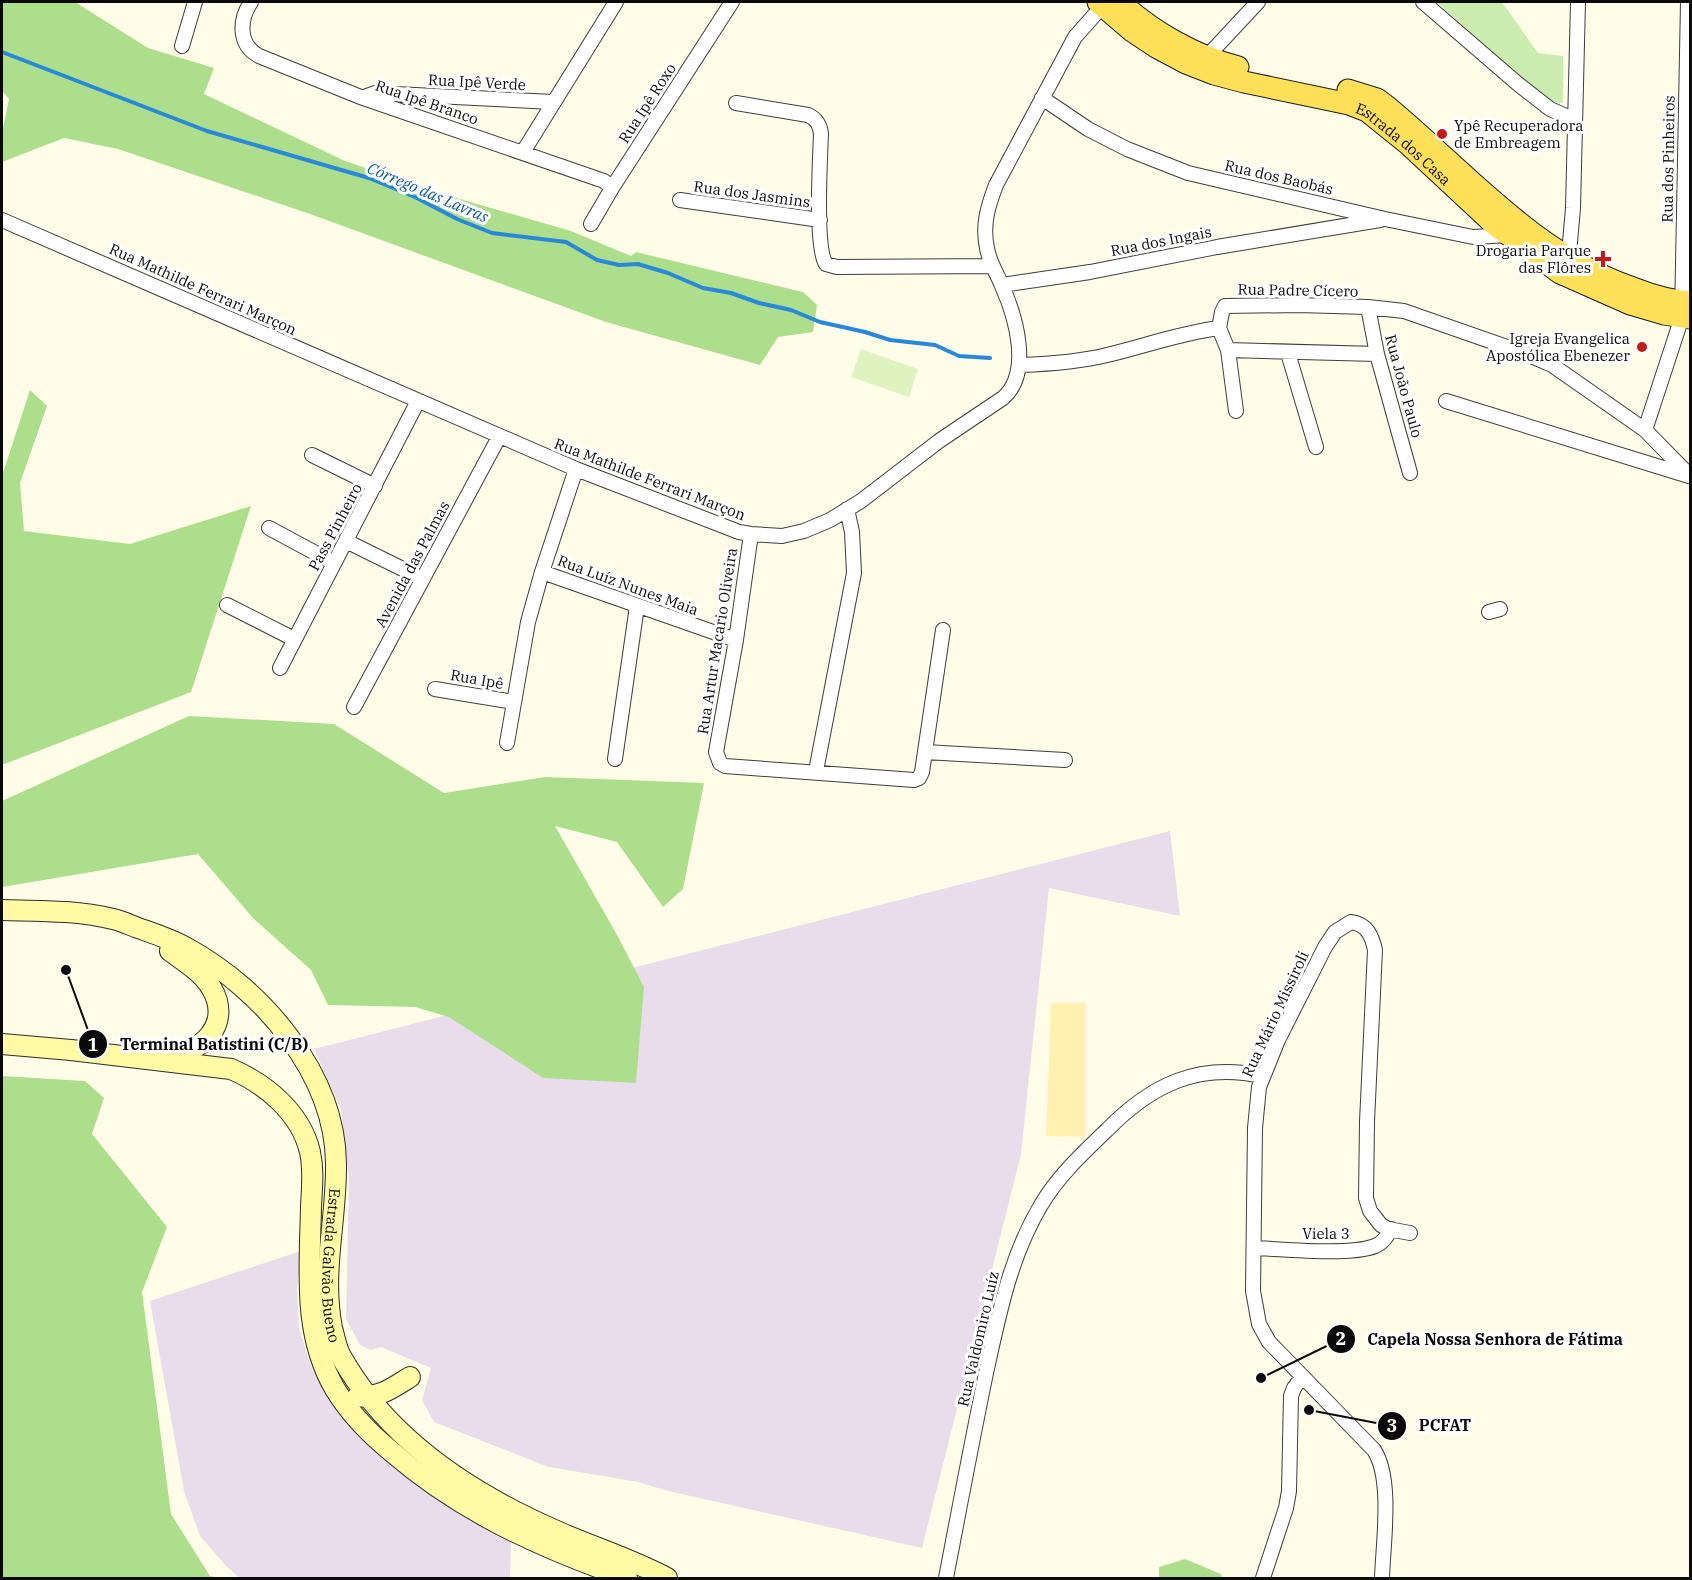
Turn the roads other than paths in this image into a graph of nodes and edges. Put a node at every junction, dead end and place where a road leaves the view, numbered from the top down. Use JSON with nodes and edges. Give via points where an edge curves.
{"nodes":[{"id":1,"x":195,"y":2,"type":"edge"},
{"id":2,"x":251,"y":2,"type":"edge"},
{"id":3,"x":616,"y":2,"type":"edge"},
{"id":4,"x":732,"y":2,"type":"edge"},
{"id":5,"x":1258,"y":2,"type":"edge"},
{"id":6,"x":1424,"y":2,"type":"edge"},
{"id":7,"x":1578,"y":2,"type":"edge"},
{"id":8,"x":1688,"y":2,"type":"edge"},
{"id":9,"x":1106,"y":3,"type":"edge"},
{"id":10,"x":182,"y":46,"type":"dead end"},
{"id":11,"x":1202,"y":62,"type":"junction"},
{"id":12,"x":1688,"y":69,"type":"edge"},
{"id":13,"x":363,"y":98,"type":"junction"},
{"id":14,"x":1042,"y":98,"type":"junction"},
{"id":15,"x":553,"y":102,"type":"junction"},
{"id":16,"x":736,"y":103,"type":"dead end"},
{"id":17,"x":1575,"y":120,"type":"junction"},
{"id":18,"x":523,"y":152,"type":"junction"},
{"id":19,"x":1688,"y":187,"type":"edge"},
{"id":20,"x":612,"y":188,"type":"junction"},
{"id":21,"x":680,"y":200,"type":"dead end"},
{"id":22,"x":1327,"y":205,"type":"junction"},
{"id":23,"x":1385,"y":219,"type":"junction"},
{"id":24,"x":2,"y":220,"type":"edge"},
{"id":25,"x":820,"y":220,"type":"junction"},
{"id":26,"x":591,"y":224,"type":"dead end"},
{"id":27,"x":1326,"y":229,"type":"junction"},
{"id":28,"x":1515,"y":230,"type":"junction"},
{"id":29,"x":992,"y":266,"type":"junction"},
{"id":30,"x":1564,"y":266,"type":"junction"},
{"id":31,"x":1002,"y":285,"type":"junction"},
{"id":32,"x":1368,"y":307,"type":"junction"},
{"id":33,"x":1686,"y":309,"type":"edge"},
{"id":34,"x":1219,"y":328,"type":"junction"},
{"id":35,"x":1228,"y":350,"type":"junction"},
{"id":36,"x":1288,"y":353,"type":"junction"},
{"id":37,"x":1377,"y":354,"type":"junction"},
{"id":38,"x":1020,"y":366,"type":"junction"},
{"id":39,"x":418,"y":401,"type":"junction"},
{"id":40,"x":1446,"y":401,"type":"dead end"},
{"id":41,"x":1236,"y":411,"type":"dead end"},
{"id":42,"x":1645,"y":430,"type":"junction"},
{"id":43,"x":499,"y":436,"type":"junction"},
{"id":44,"x":1316,"y":447,"type":"dead end"},
{"id":45,"x":312,"y":455,"type":"dead end"},
{"id":46,"x":576,"y":469,"type":"junction"},
{"id":47,"x":1410,"y":472,"type":"dead end"},
{"id":48,"x":1690,"y":476,"type":"edge"},
{"id":49,"x":375,"y":486,"type":"junction"},
{"id":50,"x":847,"y":509,"type":"junction"},
{"id":51,"x":269,"y":528,"type":"dead end"},
{"id":52,"x":752,"y":534,"type":"junction"},
{"id":53,"x":346,"y":541,"type":"junction"},
{"id":54,"x":334,"y":563,"type":"junction"},
{"id":55,"x":542,"y":572,"type":"junction"},
{"id":56,"x":423,"y":579,"type":"junction"},
{"id":57,"x":227,"y":605,"type":"dead end"},
{"id":58,"x":637,"y":606,"type":"junction"},
{"id":59,"x":943,"y":630,"type":"dead end"},
{"id":60,"x":294,"y":639,"type":"junction"},
{"id":61,"x":736,"y":640,"type":"junction"},
{"id":62,"x":280,"y":668,"type":"dead end"},
{"id":63,"x":435,"y":689,"type":"dead end"},
{"id":64,"x":514,"y":702,"type":"junction"},
{"id":65,"x":354,"y":707,"type":"dead end"},
{"id":66,"x":507,"y":743,"type":"dead end"},
{"id":67,"x":925,"y":752,"type":"junction"},
{"id":68,"x":615,"y":759,"type":"dead end"},
{"id":69,"x":1065,"y":760,"type":"dead end"},
{"id":70,"x":816,"y":771,"type":"junction"},
{"id":71,"x":2,"y":910,"type":"edge"},
{"id":72,"x":139,"y":928,"type":"junction"},
{"id":73,"x":2,"y":1044,"type":"edge"},
{"id":74,"x":71,"y":1050,"type":"junction"},
{"id":75,"x":1262,"y":1076,"type":"junction"},
{"id":76,"x":1391,"y":1229,"type":"junction"},
{"id":77,"x":1410,"y":1233,"type":"dead end"},
{"id":78,"x":1254,"y":1248,"type":"junction"},
{"id":79,"x":311,"y":1261,"type":"junction"},
{"id":80,"x":410,"y":1377,"type":"dead end"},
{"id":81,"x":1302,"y":1377,"type":"junction"},
{"id":82,"x":369,"y":1397,"type":"junction"},
{"id":83,"x":627,"y":1578,"type":"edge"},
{"id":84,"x":667,"y":1578,"type":"edge"},
{"id":85,"x":946,"y":1578,"type":"edge"},
{"id":86,"x":1263,"y":1578,"type":"edge"},
{"id":87,"x":1382,"y":1578,"type":"edge"}],
"edges":[{"from":1,"to":10,"type":"street"},
{"from":2,"to":13,"type":"street","name":"Rua Ipê Branco","via":[[242,35],[250,51]]},
{"from":3,"to":15,"type":"street"},
{"from":4,"to":20,"type":"street","name":"Rua Ipê Roxo"},
{"from":5,"to":11,"type":"street"},
{"from":6,"to":17,"type":"street","via":[[1518,84],[1550,108]]},
{"from":7,"to":17,"type":"street"},
{"from":8,"to":12,"type":"street","name":"Rua dos Pinheiros"},
{"from":9,"to":11,"type":"main road","name":"Estrada dos Casa"},
{"from":9,"to":14,"type":"street","via":[[1075,37]]},
{"from":11,"to":28,"type":"main road","name":"Estrada dos Casa","via":[[1232,66],[1350,98],[1377,99]]},
{"from":12,"to":19,"type":"street","name":"Rua dos Pinheiros"},
{"from":13,"to":15,"type":"street","name":"Rua Ipê Verde","via":[[375,93]]},
{"from":13,"to":18,"type":"street","name":"Rua Ipê Branco"},
{"from":14,"to":22,"type":"street","name":"Rua dos Baobás","via":[[1127,149],[1188,173]]},
{"from":14,"to":29,"type":"street","via":[[987,210],[985,233]]},
{"from":15,"to":18,"type":"street"},
{"from":16,"to":25,"type":"street","via":[[808,115],[816,120],[821,134]]},
{"from":17,"to":30,"type":"street","via":[[1573,208]]},
{"from":18,"to":20,"type":"street","name":"Rua Ipê Branco","via":[[604,181]]},
{"from":19,"to":33,"type":"street","name":"Rua dos Pinheiros"},
{"from":20,"to":26,"type":"street","name":"Rua Ipê Roxo"},
{"from":21,"to":25,"type":"street","name":"Rua dos Jasmins"},
{"from":22,"to":23,"type":"street","name":"Rua dos Baobás"},
{"from":22,"to":27,"type":"street"},
{"from":23,"to":27,"type":"street","name":"Rua dos Ingais"},
{"from":23,"to":28,"type":"street","name":"Rua dos Baobás","via":[[1473,237]]},
{"from":24,"to":39,"type":"street","name":"Rua Mathilde Ferrari Marçon"},
{"from":25,"to":29,"type":"street","via":[[822,258],[830,266]]},
{"from":27,"to":31,"type":"street","name":"Rua dos Ingais"},
{"from":28,"to":30,"type":"main road","name":"Estrada dos Casa"},
{"from":29,"to":31,"type":"street"},
{"from":30,"to":33,"type":"main road","name":"Estrada dos Casa"},
{"from":31,"to":38,"type":"street","via":[[1014,320]]},
{"from":32,"to":34,"type":"street","name":"Rua Padre Cícero","via":[[1228,306],[1223,308]]},
{"from":32,"to":37,"type":"street","name":"Rua João Paulo"},
{"from":32,"to":42,"type":"street","name":"Rua Padre Cícero","via":[[1419,315],[1544,360]]},
{"from":33,"to":42,"type":"street","name":"Rua dos Pinheiros"},
{"from":34,"to":35,"type":"street"},
{"from":34,"to":38,"type":"street","via":[[1105,356]]},
{"from":35,"to":36,"type":"street"},
{"from":35,"to":41,"type":"street"},
{"from":36,"to":37,"type":"street"},
{"from":36,"to":44,"type":"street"},
{"from":37,"to":47,"type":"street","name":"Rua João Paulo"},
{"from":38,"to":50,"type":"street","name":"Rua Mathilde Ferrari Marçon","via":[[1012,390],[1003,398]]},
{"from":39,"to":43,"type":"street","name":"Rua Mathilde Ferrari Marçon"},
{"from":39,"to":49,"type":"street","name":"Pass Pinheiro"},
{"from":40,"to":48,"type":"street"},
{"from":42,"to":48,"type":"street","name":"Rua Padre Cícero"},
{"from":43,"to":46,"type":"street","name":"Rua Mathilde Ferrari Marçon"},
{"from":43,"to":56,"type":"street","name":"Avenida das Palmas"},
{"from":45,"to":49,"type":"street"},
{"from":46,"to":52,"type":"street","name":"Rua Mathilde Ferrari Marçon"},
{"from":46,"to":55,"type":"street"},
{"from":49,"to":53,"type":"street","name":"Pass Pinheiro"},
{"from":50,"to":52,"type":"street","name":"Rua Mathilde Ferrari Marçon","via":[[804,531],[782,536]]},
{"from":50,"to":70,"type":"street","via":[[854,573]]},
{"from":51,"to":54,"type":"street"},
{"from":52,"to":61,"type":"street","name":"Rua Artur Macario Oliveira"},
{"from":53,"to":54,"type":"street","name":"Pass Pinheiro"},
{"from":53,"to":56,"type":"street"},
{"from":54,"to":60,"type":"street","name":"Pass Pinheiro"},
{"from":55,"to":58,"type":"street","name":"Rua Luíz Nunes Maia"},
{"from":55,"to":64,"type":"street","via":[[528,622]]},
{"from":56,"to":65,"type":"street","name":"Avenida das Palmas"},
{"from":57,"to":60,"type":"street"},
{"from":58,"to":61,"type":"street","name":"Rua Luíz Nunes Maia"},
{"from":58,"to":68,"type":"street"},
{"from":59,"to":67,"type":"street"},
{"from":60,"to":62,"type":"street","name":"Pass Pinheiro"},
{"from":61,"to":70,"type":"street","name":"Rua Artur Macario Oliveira","via":[[717,759],[725,766]]},
{"from":63,"to":64,"type":"street","name":"Rua Ipê"},
{"from":64,"to":66,"type":"street"},
{"from":67,"to":69,"type":"street"},
{"from":67,"to":70,"type":"street","via":[[920,776],[914,780]]},
{"from":71,"to":72,"type":"main road","name":"Estrada Galvão Bueno","via":[[73,911]]},
{"from":72,"to":74,"type":"main road","via":[[198,971],[212,988],[218,1017],[212,1034],[196,1047],[176,1054]]},
{"from":72,"to":82,"type":"main road","name":"Estrada Galvão Bueno","via":[[187,947],[253,995],[278,1023],[314,1080],[331,1125],[336,1162],[327,1269],[328,1306],[336,1347]]},
{"from":73,"to":74,"type":"main road","name":"Estrada Galvão Bueno"},
{"from":74,"to":79,"type":"main road","name":"Estrada Galvão Bueno","via":[[231,1069],[274,1096],[297,1123],[310,1151]]},
{"from":75,"to":76,"type":"street","name":"Rua Mário Missiroli","via":[[1329,940],[1346,924],[1355,922],[1363,926],[1371,936],[1376,956],[1366,1198],[1373,1216]]},
{"from":75,"to":78,"type":"street","name":"Rua Mário Missiroli","via":[[1256,1102]]},
{"from":75,"to":85,"type":"street","name":"Rua Valdomiro Luíz","via":[[1209,1073],[1155,1090],[1106,1131],[1055,1183],[1041,1204],[1011,1267],[998,1313]]},
{"from":76,"to":77,"type":"street"},
{"from":76,"to":78,"type":"street","name":"Viela 3","via":[[1382,1242],[1368,1248]]},
{"from":78,"to":81,"type":"street","name":"Rua Mário Missiroli","via":[[1253,1291],[1258,1324],[1269,1342]]},
{"from":79,"to":82,"type":"main road","via":[[326,1340],[342,1380],[351,1392]]},
{"from":79,"to":83,"type":"main road","name":"Estrada Galvão Bueno","via":[[310,1314],[321,1360],[346,1407],[370,1433],[407,1466],[498,1525]]},
{"from":80,"to":82,"type":"main road"},
{"from":81,"to":86,"type":"street","via":[[1291,1396],[1286,1508]]},
{"from":81,"to":87,"type":"street","name":"Rua Mário Missiroli","via":[[1374,1450],[1382,1465]]},
{"from":82,"to":84,"type":"main road","name":"Estrada Galvão Bueno","via":[[417,1448],[478,1493]]}]}
